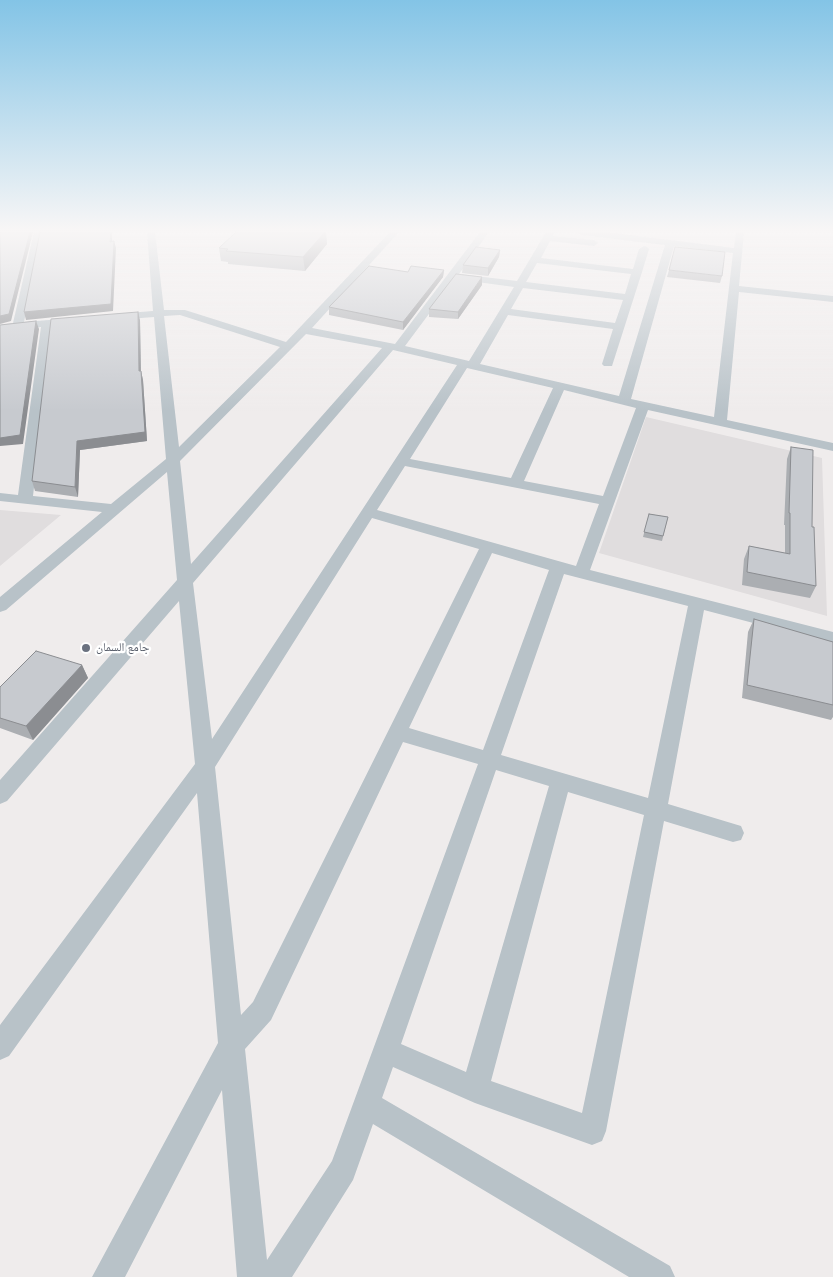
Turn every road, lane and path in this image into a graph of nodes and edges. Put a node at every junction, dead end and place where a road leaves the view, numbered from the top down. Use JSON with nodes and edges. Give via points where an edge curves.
{"nodes":[{"id":1,"x":25,"y":292,"type":"edge"},
{"id":2,"x":156,"y":292,"type":"edge"},
{"id":3,"x":340,"y":292,"type":"edge"},
{"id":4,"x":439,"y":292,"type":"edge"},
{"id":5,"x":516,"y":292,"type":"edge"},
{"id":6,"x":575,"y":292,"type":"edge"},
{"id":7,"x":631,"y":292,"type":"edge"},
{"id":8,"x":656,"y":292,"type":"edge"},
{"id":9,"x":734,"y":292,"type":"edge"},
{"id":10,"x":766,"y":292,"type":"edge"},
{"id":11,"x":629,"y":298,"type":"junction"},
{"id":12,"x":833,"y":299,"type":"edge"},
{"id":13,"x":505,"y":311,"type":"junction"},
{"id":14,"x":158,"y":312,"type":"junction"},
{"id":15,"x":102,"y":318,"type":"edge"},
{"id":16,"x":84,"y":320,"type":"edge"},
{"id":17,"x":47,"y":324,"type":"junction"},
{"id":18,"x":18,"y":327,"type":"junction"},
{"id":19,"x":619,"y":327,"type":"junction"},
{"id":20,"x":0,"y":328,"type":"edge"},
{"id":21,"x":304,"y":330,"type":"junction"},
{"id":22,"x":287,"y":346,"type":"junction"},
{"id":23,"x":394,"y":347,"type":"junction"},
{"id":24,"x":469,"y":364,"type":"junction"},
{"id":25,"x":608,"y":364,"type":"dead end"},
{"id":26,"x":560,"y":386,"type":"junction"},
{"id":27,"x":624,"y":401,"type":"junction"},
{"id":28,"x":643,"y":406,"type":"junction"},
{"id":29,"x":720,"y":422,"type":"junction"},
{"id":30,"x":833,"y":447,"type":"edge"},
{"id":31,"x":174,"y":459,"type":"junction"},
{"id":32,"x":401,"y":461,"type":"junction"},
{"id":33,"x":516,"y":483,"type":"junction"},
{"id":34,"x":0,"y":497,"type":"edge"},
{"id":35,"x":25,"y":499,"type":"junction"},
{"id":36,"x":608,"y":501,"type":"junction"},
{"id":37,"x":114,"y":509,"type":"junction"},
{"id":38,"x":368,"y":512,"type":"junction"},
{"id":39,"x":488,"y":546,"type":"junction"},
{"id":40,"x":558,"y":567,"type":"junction"},
{"id":41,"x":581,"y":573,"type":"junction"},
{"id":42,"x":185,"y":582,"type":"junction"},
{"id":43,"x":697,"y":603,"type":"junction"},
{"id":44,"x":0,"y":606,"type":"edge"},
{"id":45,"x":833,"y":638,"type":"edge"},
{"id":46,"x":397,"y":732,"type":"junction"},
{"id":47,"x":490,"y":759,"type":"junction"},
{"id":48,"x":204,"y":766,"type":"junction"},
{"id":49,"x":561,"y":780,"type":"junction"},
{"id":50,"x":0,"y":795,"type":"edge"},
{"id":51,"x":655,"y":808,"type":"junction"},
{"id":52,"x":734,"y":833,"type":"dead end"},
{"id":53,"x":231,"y":1045,"type":"junction"},
{"id":54,"x":0,"y":1047,"type":"edge"},
{"id":55,"x":386,"y":1051,"type":"junction"},
{"id":56,"x":476,"y":1089,"type":"junction"},
{"id":57,"x":366,"y":1105,"type":"junction"},
{"id":58,"x":108,"y":1277,"type":"edge"},
{"id":59,"x":253,"y":1277,"type":"edge"},
{"id":60,"x":274,"y":1277,"type":"edge"},
{"id":61,"x":658,"y":1277,"type":"edge"}],
"edges":[{"from":1,"to":18,"type":"street"},
{"from":2,"to":14,"type":"street"},
{"from":3,"to":21,"type":"street"},
{"from":4,"to":23,"type":"street"},
{"from":5,"to":13,"type":"street"},
{"from":6,"to":11,"type":"street"},
{"from":7,"to":11,"type":"street"},
{"from":8,"to":27,"type":"street"},
{"from":9,"to":29,"type":"street"},
{"from":10,"to":12,"type":"street"},
{"from":11,"to":19,"type":"street"},
{"from":13,"to":19,"type":"street"},
{"from":13,"to":24,"type":"street"},
{"from":14,"to":15,"type":"street"},
{"from":14,"to":22,"type":"street","via":[[181,312],[200,317]]},
{"from":14,"to":31,"type":"street"},
{"from":16,"to":17,"type":"street"},
{"from":17,"to":18,"type":"street"},
{"from":17,"to":35,"type":"street"},
{"from":18,"to":20,"type":"street"},
{"from":19,"to":25,"type":"street"},
{"from":21,"to":22,"type":"street"},
{"from":21,"to":23,"type":"street"},
{"from":22,"to":31,"type":"street"},
{"from":23,"to":24,"type":"street"},
{"from":23,"to":42,"type":"street"},
{"from":24,"to":26,"type":"street"},
{"from":24,"to":32,"type":"street"},
{"from":26,"to":27,"type":"street"},
{"from":26,"to":33,"type":"street"},
{"from":27,"to":28,"type":"street"},
{"from":28,"to":29,"type":"street"},
{"from":28,"to":36,"type":"street"},
{"from":29,"to":30,"type":"street"},
{"from":31,"to":37,"type":"street"},
{"from":31,"to":42,"type":"street"},
{"from":32,"to":33,"type":"street"},
{"from":32,"to":38,"type":"street"},
{"from":33,"to":36,"type":"street"},
{"from":34,"to":35,"type":"street"},
{"from":35,"to":37,"type":"street"},
{"from":36,"to":41,"type":"street"},
{"from":37,"to":44,"type":"street"},
{"from":38,"to":39,"type":"street"},
{"from":38,"to":48,"type":"street"},
{"from":39,"to":40,"type":"street"},
{"from":39,"to":46,"type":"street"},
{"from":40,"to":41,"type":"street"},
{"from":40,"to":47,"type":"street"},
{"from":41,"to":43,"type":"street"},
{"from":42,"to":48,"type":"street"},
{"from":42,"to":50,"type":"street"},
{"from":43,"to":45,"type":"street"},
{"from":43,"to":51,"type":"street"},
{"from":46,"to":47,"type":"street"},
{"from":46,"to":53,"type":"street","via":[[262,1011]]},
{"from":47,"to":49,"type":"street"},
{"from":47,"to":55,"type":"street"},
{"from":48,"to":53,"type":"street"},
{"from":48,"to":54,"type":"street"},
{"from":49,"to":51,"type":"street"},
{"from":49,"to":56,"type":"street"},
{"from":51,"to":52,"type":"street"},
{"from":51,"to":56,"type":"street","via":[[592,1131]]},
{"from":53,"to":58,"type":"street"},
{"from":53,"to":59,"type":"street"},
{"from":55,"to":56,"type":"street"},
{"from":55,"to":57,"type":"street"},
{"from":57,"to":60,"type":"street","via":[[343,1170]]},
{"from":57,"to":61,"type":"street"}]}
